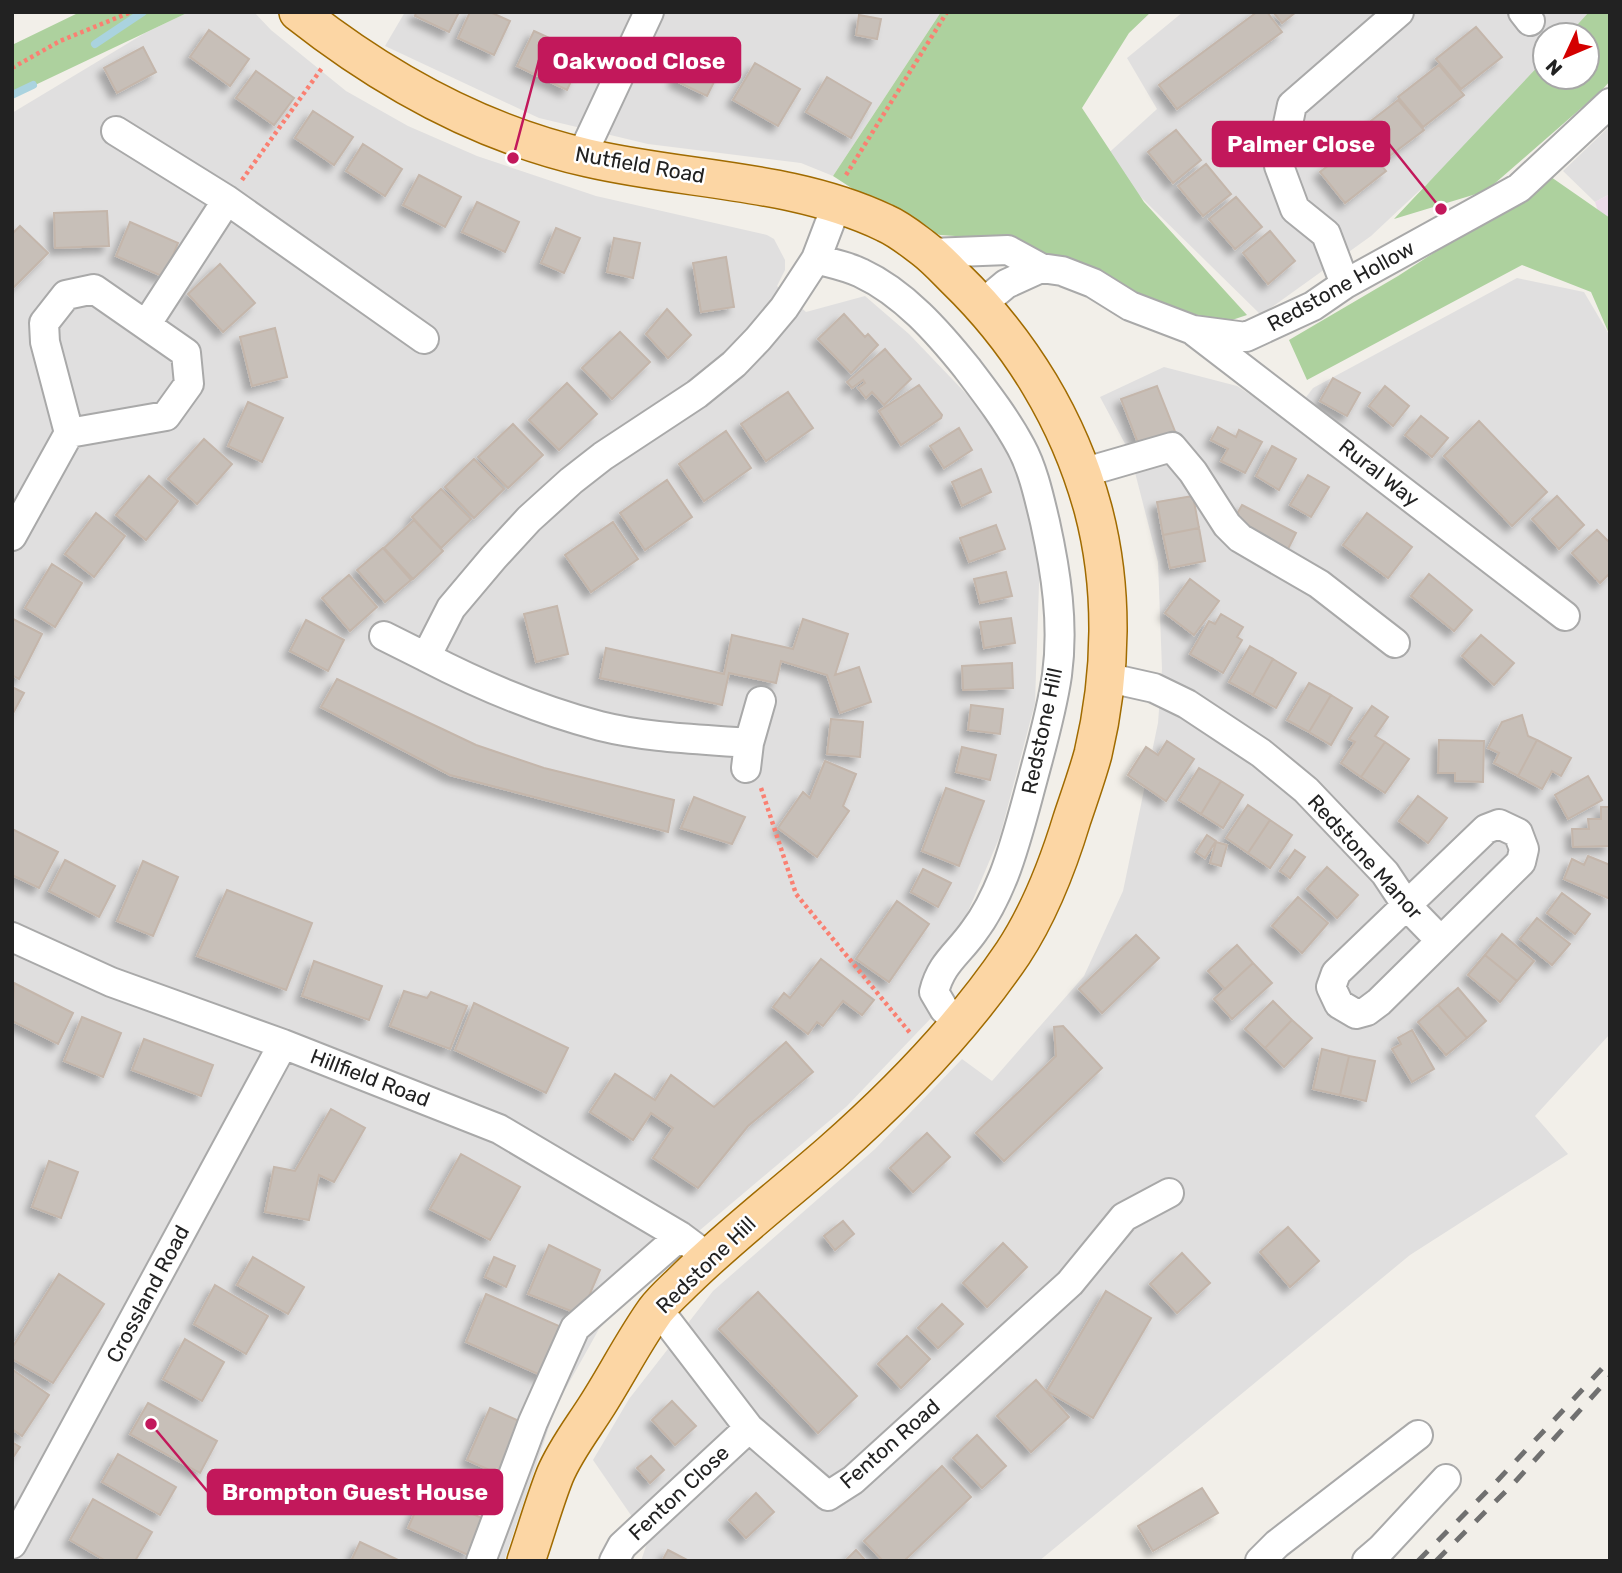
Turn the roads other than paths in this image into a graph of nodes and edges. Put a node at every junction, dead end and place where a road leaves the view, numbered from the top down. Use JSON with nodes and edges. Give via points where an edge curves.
{"nodes":[{"id":1,"x":298,"y":12,"type":"edge"},
{"id":2,"x":649,"y":12,"type":"edge"},
{"id":3,"x":1399,"y":12,"type":"edge"},
{"id":4,"x":1610,"y":103,"type":"edge"},
{"id":5,"x":116,"y":131,"type":"dead end"},
{"id":6,"x":581,"y":157,"type":"junction"},
{"id":7,"x":840,"y":190,"type":"junction"},
{"id":8,"x":227,"y":200,"type":"junction"},
{"id":9,"x":930,"y":253,"type":"junction"},
{"id":10,"x":816,"y":259,"type":"junction"},
{"id":11,"x":1041,"y":268,"type":"junction"},
{"id":12,"x":1345,"y":284,"type":"junction"},
{"id":13,"x":982,"y":304,"type":"junction"},
{"id":14,"x":146,"y":326,"type":"junction"},
{"id":15,"x":1193,"y":330,"type":"junction"},
{"id":16,"x":424,"y":339,"type":"dead end"},
{"id":17,"x":69,"y":433,"type":"junction"},
{"id":18,"x":1082,"y":474,"type":"junction"},
{"id":19,"x":12,"y":536,"type":"edge"},
{"id":20,"x":1565,"y":616,"type":"dead end"},
{"id":21,"x":384,"y":636,"type":"dead end"},
{"id":22,"x":1395,"y":643,"type":"dead end"},
{"id":23,"x":426,"y":657,"type":"junction"},
{"id":24,"x":1105,"y":677,"type":"junction"},
{"id":25,"x":761,"y":701,"type":"dead end"},
{"id":26,"x":1407,"y":906,"type":"junction"},
{"id":27,"x":12,"y":937,"type":"edge"},
{"id":28,"x":1441,"y":941,"type":"junction"},
{"id":29,"x":958,"y":1023,"type":"junction"},
{"id":30,"x":283,"y":1044,"type":"junction"},
{"id":31,"x":1169,"y":1194,"type":"dead end"},
{"id":32,"x":694,"y":1247,"type":"junction"},
{"id":33,"x":657,"y":1308,"type":"junction"},
{"id":34,"x":749,"y":1428,"type":"junction"},
{"id":35,"x":1418,"y":1435,"type":"dead end"},
{"id":36,"x":1446,"y":1479,"type":"dead end"},
{"id":37,"x":12,"y":1545,"type":"edge"},
{"id":38,"x":481,"y":1561,"type":"edge"},
{"id":39,"x":526,"y":1561,"type":"edge"},
{"id":40,"x":614,"y":1561,"type":"edge"},
{"id":41,"x":1260,"y":1561,"type":"edge"},
{"id":42,"x":1367,"y":1561,"type":"edge"}],
"edges":[{"from":1,"to":6,"type":"main road","name":"Nutfield Road","via":[[339,44],[426,96],[484,123]]},
{"from":2,"to":6,"type":"street"},
{"from":3,"to":12,"type":"street","via":[[1292,105],[1279,166],[1295,209],[1326,234]]},
{"from":4,"to":12,"type":"street","name":"Redstone Hollow","via":[[1518,188]]},
{"from":5,"to":8,"type":"street"},
{"from":6,"to":7,"type":"main road","name":"Nutfield Road","via":[[769,187]]},
{"from":7,"to":9,"type":"main road","name":"Nutfield Road"},
{"from":7,"to":10,"type":"street"},
{"from":8,"to":14,"type":"street"},
{"from":8,"to":16,"type":"street"},
{"from":9,"to":11,"type":"street","name":"Redstone Hollow","via":[[1008,250]]},
{"from":9,"to":13,"type":"main road","name":"Nutfield Road"},
{"from":10,"to":23,"type":"street","via":[[783,308],[734,364],[603,456],[529,519],[451,608]]},
{"from":10,"to":29,"type":"street","name":"Redstone Hill","via":[[861,272],[905,301],[950,347],[1022,448],[1050,544],[1057,590],[1057,674],[1004,876],[974,932],[937,977],[934,992]]},
{"from":11,"to":13,"type":"street","via":[[1006,284]]},
{"from":11,"to":15,"type":"street","name":"Redstone Hollow","via":[[1093,283],[1130,306]]},
{"from":12,"to":15,"type":"street","name":"Redstone Hollow","via":[[1313,306],[1246,337]]},
{"from":13,"to":18,"type":"main road","name":"Redstone Hill","via":[[1045,392]]},
{"from":14,"to":17,"type":"street","via":[[186,354],[189,384],[166,416]]},
{"from":14,"to":17,"type":"street","via":[[94,289],[66,295],[44,323]]},
{"from":15,"to":20,"type":"street","name":"Rural Way"},
{"from":17,"to":19,"type":"street"},
{"from":18,"to":22,"type":"street","via":[[1172,447],[1240,538],[1319,584]]},
{"from":18,"to":24,"type":"main road","name":"Redstone Hill","via":[[1102,543],[1107,583]]},
{"from":21,"to":23,"type":"street"},
{"from":23,"to":25,"type":"street","via":[[483,686],[601,726],[748,755]]},
{"from":24,"to":26,"type":"street","name":"Redstone Manor","via":[[1154,688],[1187,704],[1261,753],[1306,790],[1385,873]]},
{"from":24,"to":29,"type":"main road","name":"Redstone Hill","via":[[1093,754],[1051,879],[1016,948]]},
{"from":26,"to":28,"type":"street","name":"Redstone Manor"},
{"from":26,"to":28,"type":"street","via":[[1336,973],[1331,987],[1339,1004],[1356,1014],[1367,1011]]},
{"from":26,"to":28,"type":"street","via":[[1486,829],[1499,824],[1518,833],[1524,849],[1521,862]]},
{"from":27,"to":30,"type":"street","name":"Hillfield Road","via":[[111,982]]},
{"from":29,"to":32,"type":"main road","name":"Redstone Hill","via":[[833,1152]]},
{"from":30,"to":32,"type":"street","name":"Hillfield Road","via":[[499,1129]]},
{"from":30,"to":37,"type":"street","name":"Crossland Road"},
{"from":31,"to":34,"type":"street","name":"Fenton Road","via":[[1124,1217],[1070,1283],[853,1480],[828,1496]]},
{"from":32,"to":33,"type":"main road","name":"Redstone Hill"},
{"from":32,"to":38,"type":"street","via":[[575,1328],[533,1422]]},
{"from":33,"to":34,"type":"street","name":"Fenton Road"},
{"from":33,"to":39,"type":"main road","name":"Redstone Hill","via":[[556,1471]]},
{"from":34,"to":40,"type":"street","name":"Fenton Close","via":[[622,1546]]},
{"from":35,"to":41,"type":"street"},
{"from":36,"to":42,"type":"street"}]}
